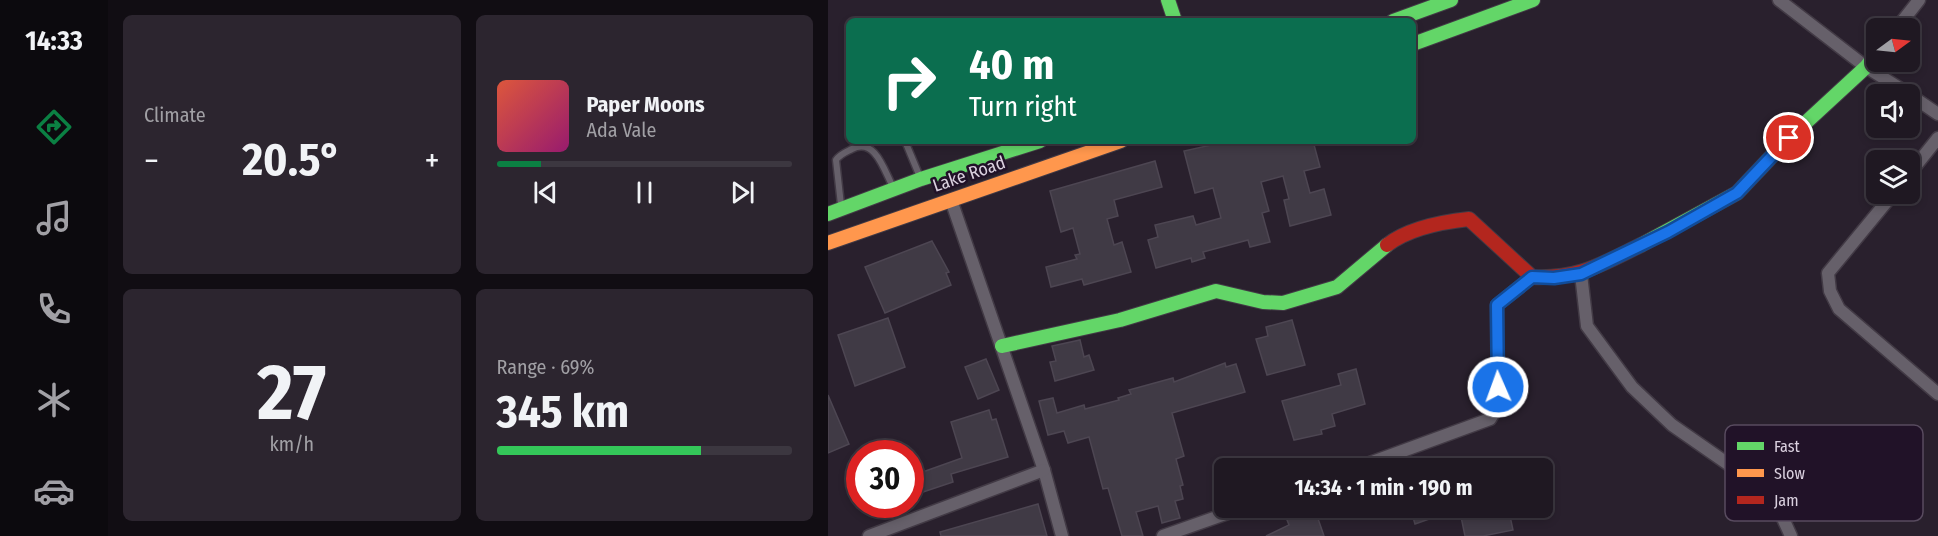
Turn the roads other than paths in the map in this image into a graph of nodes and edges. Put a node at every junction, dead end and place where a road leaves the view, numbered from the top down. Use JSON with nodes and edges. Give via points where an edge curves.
{"nodes":[{"id":1,"x":1168,"y":0,"type":"edge"},
{"id":2,"x":1451,"y":0,"type":"edge"},
{"id":3,"x":1533,"y":0,"type":"edge"},
{"id":4,"x":1779,"y":0,"type":"edge"},
{"id":5,"x":1920,"y":0,"type":"edge"},
{"id":6,"x":1174,"y":18,"type":"edge"},
{"id":7,"x":1401,"y":18,"type":"edge"},
{"id":8,"x":1905,"y":18,"type":"edge"},
{"id":9,"x":1416,"y":43,"type":"edge"},
{"id":10,"x":1866,"y":67,"type":"joint"},
{"id":11,"x":1874,"y":72,"type":"edge"},
{"id":12,"x":1892,"y":84,"type":"edge"},
{"id":13,"x":1920,"y":102,"type":"edge"},
{"id":14,"x":1938,"y":114,"type":"edge"},
{"id":15,"x":1938,"y":138,"type":"edge"},
{"id":16,"x":906,"y":144,"type":"edge"},
{"id":17,"x":1031,"y":144,"type":"edge"},
{"id":18,"x":1112,"y":144,"type":"edge"},
{"id":19,"x":1920,"y":160,"type":"edge"},
{"id":20,"x":921,"y":179,"type":"junction"},
{"id":21,"x":894,"y":190,"type":"junction"},
{"id":22,"x":951,"y":200,"type":"junction"},
{"id":23,"x":1885,"y":204,"type":"edge"},
{"id":24,"x":842,"y":208,"type":"junction"},
{"id":25,"x":828,"y":214,"type":"edge"},
{"id":26,"x":828,"y":243,"type":"edge"},
{"id":27,"x":1581,"y":274,"type":"junction"},
{"id":28,"x":1532,"y":277,"type":"junction"},
{"id":29,"x":1002,"y":346,"type":"junction"},
{"id":30,"x":1938,"y":394,"type":"edge"},
{"id":31,"x":1383,"y":458,"type":"edge"},
{"id":32,"x":1725,"y":462,"type":"edge"},
{"id":33,"x":1044,"y":470,"type":"junction"},
{"id":34,"x":1214,"y":518,"type":"edge"},
{"id":35,"x":1784,"y":521,"type":"edge"},
{"id":36,"x":869,"y":536,"type":"edge"},
{"id":37,"x":1062,"y":536,"type":"edge"},
{"id":38,"x":1163,"y":536,"type":"edge"},
{"id":39,"x":1791,"y":536,"type":"edge"}],
"edges":[{"from":1,"to":6,"type":"street"},
{"from":2,"to":7,"type":"street"},
{"from":3,"to":9,"type":"street"},
{"from":4,"to":10,"type":"street"},
{"from":5,"to":8,"type":"street"},
{"from":10,"to":27,"type":"street","via":[[1789,138],[1737,193]]},
{"from":11,"to":12,"type":"street"},
{"from":13,"to":14,"type":"street"},
{"from":15,"to":19,"type":"street"},
{"from":16,"to":20,"type":"lane"},
{"from":17,"to":20,"type":"street","name":"Lake Road"},
{"from":18,"to":22,"type":"street","name":"Lake Road"},
{"from":20,"to":21,"type":"street","name":"Lake Road"},
{"from":21,"to":24,"type":"street","name":"Lake Road"},
{"from":21,"to":24,"type":"lane","via":[[873,150],[859,146],[836,160]]},
{"from":22,"to":26,"type":"street","name":"Lake Road"},
{"from":22,"to":29,"type":"street"},
{"from":23,"to":30,"type":"street","via":[[1828,273],[1830,291],[1839,309]]},
{"from":24,"to":25,"type":"street","name":"Lake Road"},
{"from":27,"to":28,"type":"street"},
{"from":27,"to":32,"type":"street","via":[[1587,326],[1632,387],[1672,424]]},
{"from":28,"to":29,"type":"street","via":[[1469,219],[1447,221],[1398,236],[1337,287],[1282,303],[1216,291],[1120,320]]},
{"from":28,"to":31,"type":"street","via":[[1497,305],[1498,406],[1490,419]]},
{"from":29,"to":33,"type":"street"},
{"from":33,"to":36,"type":"street"},
{"from":33,"to":37,"type":"street"},
{"from":34,"to":38,"type":"street"},
{"from":35,"to":39,"type":"street"}]}
